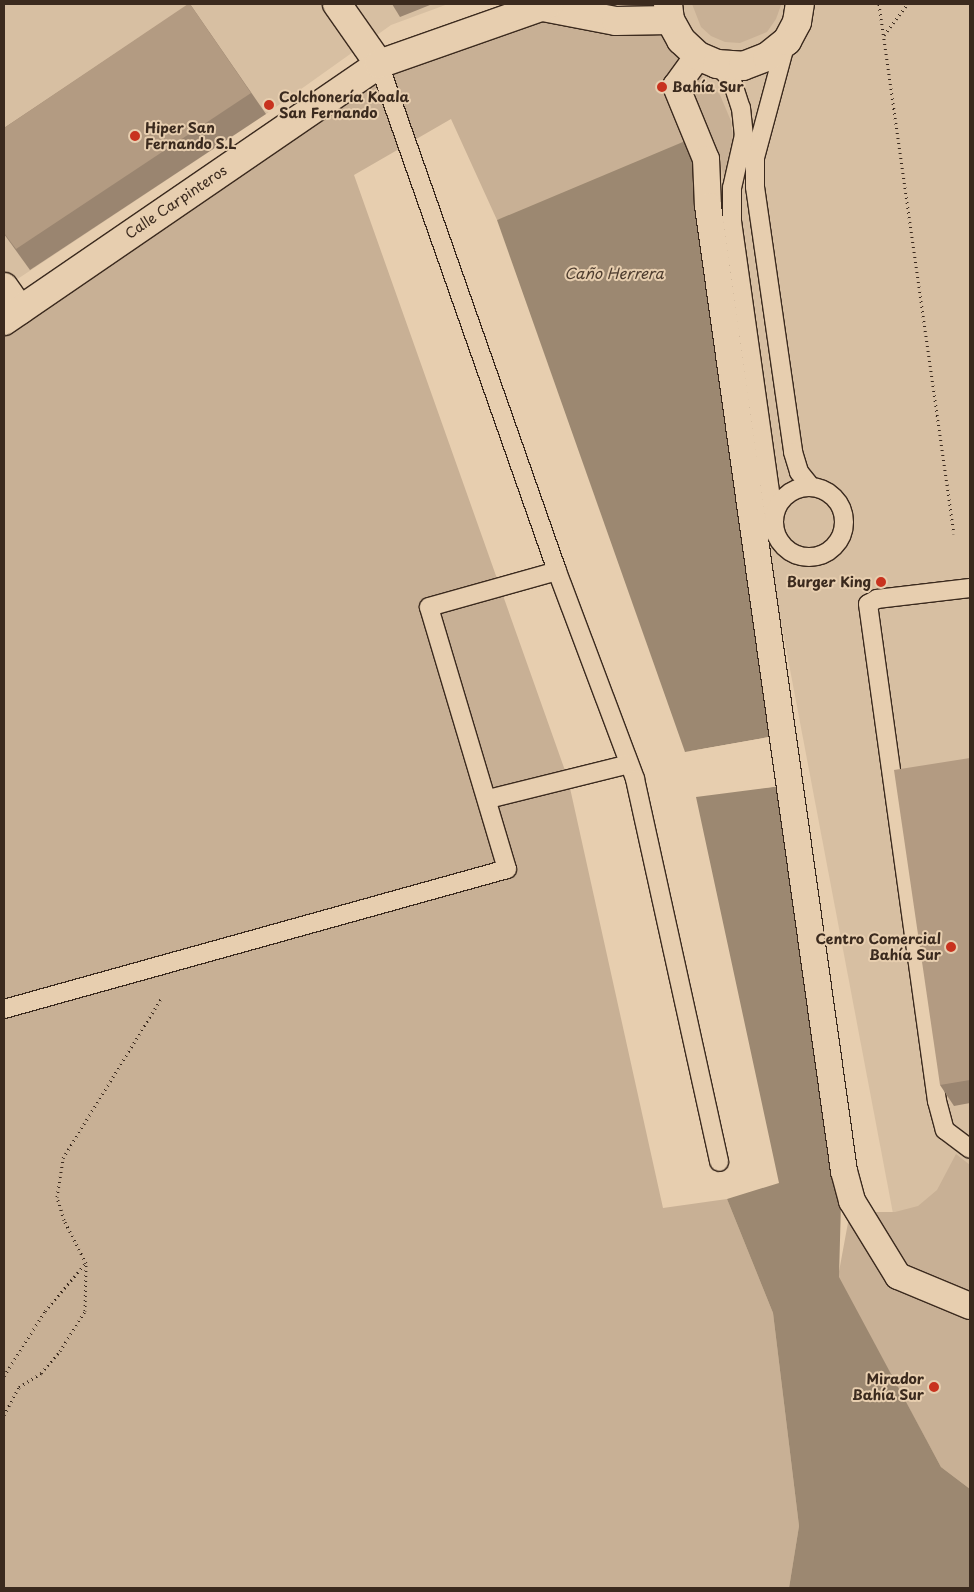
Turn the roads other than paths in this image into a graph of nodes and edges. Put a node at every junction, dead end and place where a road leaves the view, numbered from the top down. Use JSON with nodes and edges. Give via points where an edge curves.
{"nodes":[{"id":1,"x":337,"y":4,"type":"edge"},
{"id":2,"x":800,"y":4,"type":"edge"},
{"id":3,"x":546,"y":6,"type":"edge"},
{"id":4,"x":669,"y":12,"type":"edge"},
{"id":5,"x":787,"y":40,"type":"junction"},
{"id":6,"x":708,"y":60,"type":"junction"},
{"id":7,"x":379,"y":64,"type":"junction"},
{"id":8,"x":4,"y":287,"type":"edge"},
{"id":9,"x":12,"y":315,"type":"edge"},
{"id":10,"x":811,"y":487,"type":"junction"},
{"id":11,"x":774,"y":521,"type":"junction"},
{"id":12,"x":558,"y":571,"type":"junction"},
{"id":13,"x":970,"y":588,"type":"edge"},
{"id":14,"x":629,"y":764,"type":"junction"},
{"id":15,"x":488,"y":799,"type":"junction"},
{"id":16,"x":4,"y":1008,"type":"edge"},
{"id":17,"x":970,"y":1149,"type":"edge"},
{"id":18,"x":719,"y":1162,"type":"dead end"},
{"id":19,"x":970,"y":1306,"type":"edge"}],
"edges":[{"from":1,"to":7,"type":"street"},
{"from":2,"to":5,"type":"street","via":[[797,22]]},
{"from":3,"to":4,"type":"street","via":[[616,21]]},
{"from":3,"to":7,"type":"street","name":"Calle Carpinteros"},
{"from":4,"to":6,"type":"street","via":[[681,40]]},
{"from":5,"to":6,"type":"street","via":[[767,57],[743,66]]},
{"from":5,"to":10,"type":"lane","via":[[754,158],[755,187],[793,452],[799,472]]},
{"from":6,"to":11,"type":"lane","via":[[732,81],[744,135],[732,188],[732,221]]},
{"from":6,"to":19,"type":"street","via":[[676,86],[706,159],[708,206],[844,1172],[852,1201],[898,1276]]},
{"from":7,"to":9,"type":"street","name":"Calle Carpinteros"},
{"from":7,"to":12,"type":"lane"},
{"from":8,"to":9,"type":"street"},
{"from":10,"to":11,"type":"lane","via":[[790,493],[782,500]]},
{"from":10,"to":11,"type":"lane","via":[[830,493],[843,512],[842,535],[830,551],[806,557],[788,550],[778,537]]},
{"from":12,"to":14,"type":"lane"},
{"from":12,"to":15,"type":"lane","via":[[429,607]]},
{"from":13,"to":17,"type":"lane","via":[[877,599],[868,604],[937,1101],[945,1130]]},
{"from":14,"to":15,"type":"lane"},
{"from":14,"to":18,"type":"lane"},
{"from":15,"to":16,"type":"lane","via":[[507,869]]}]}
